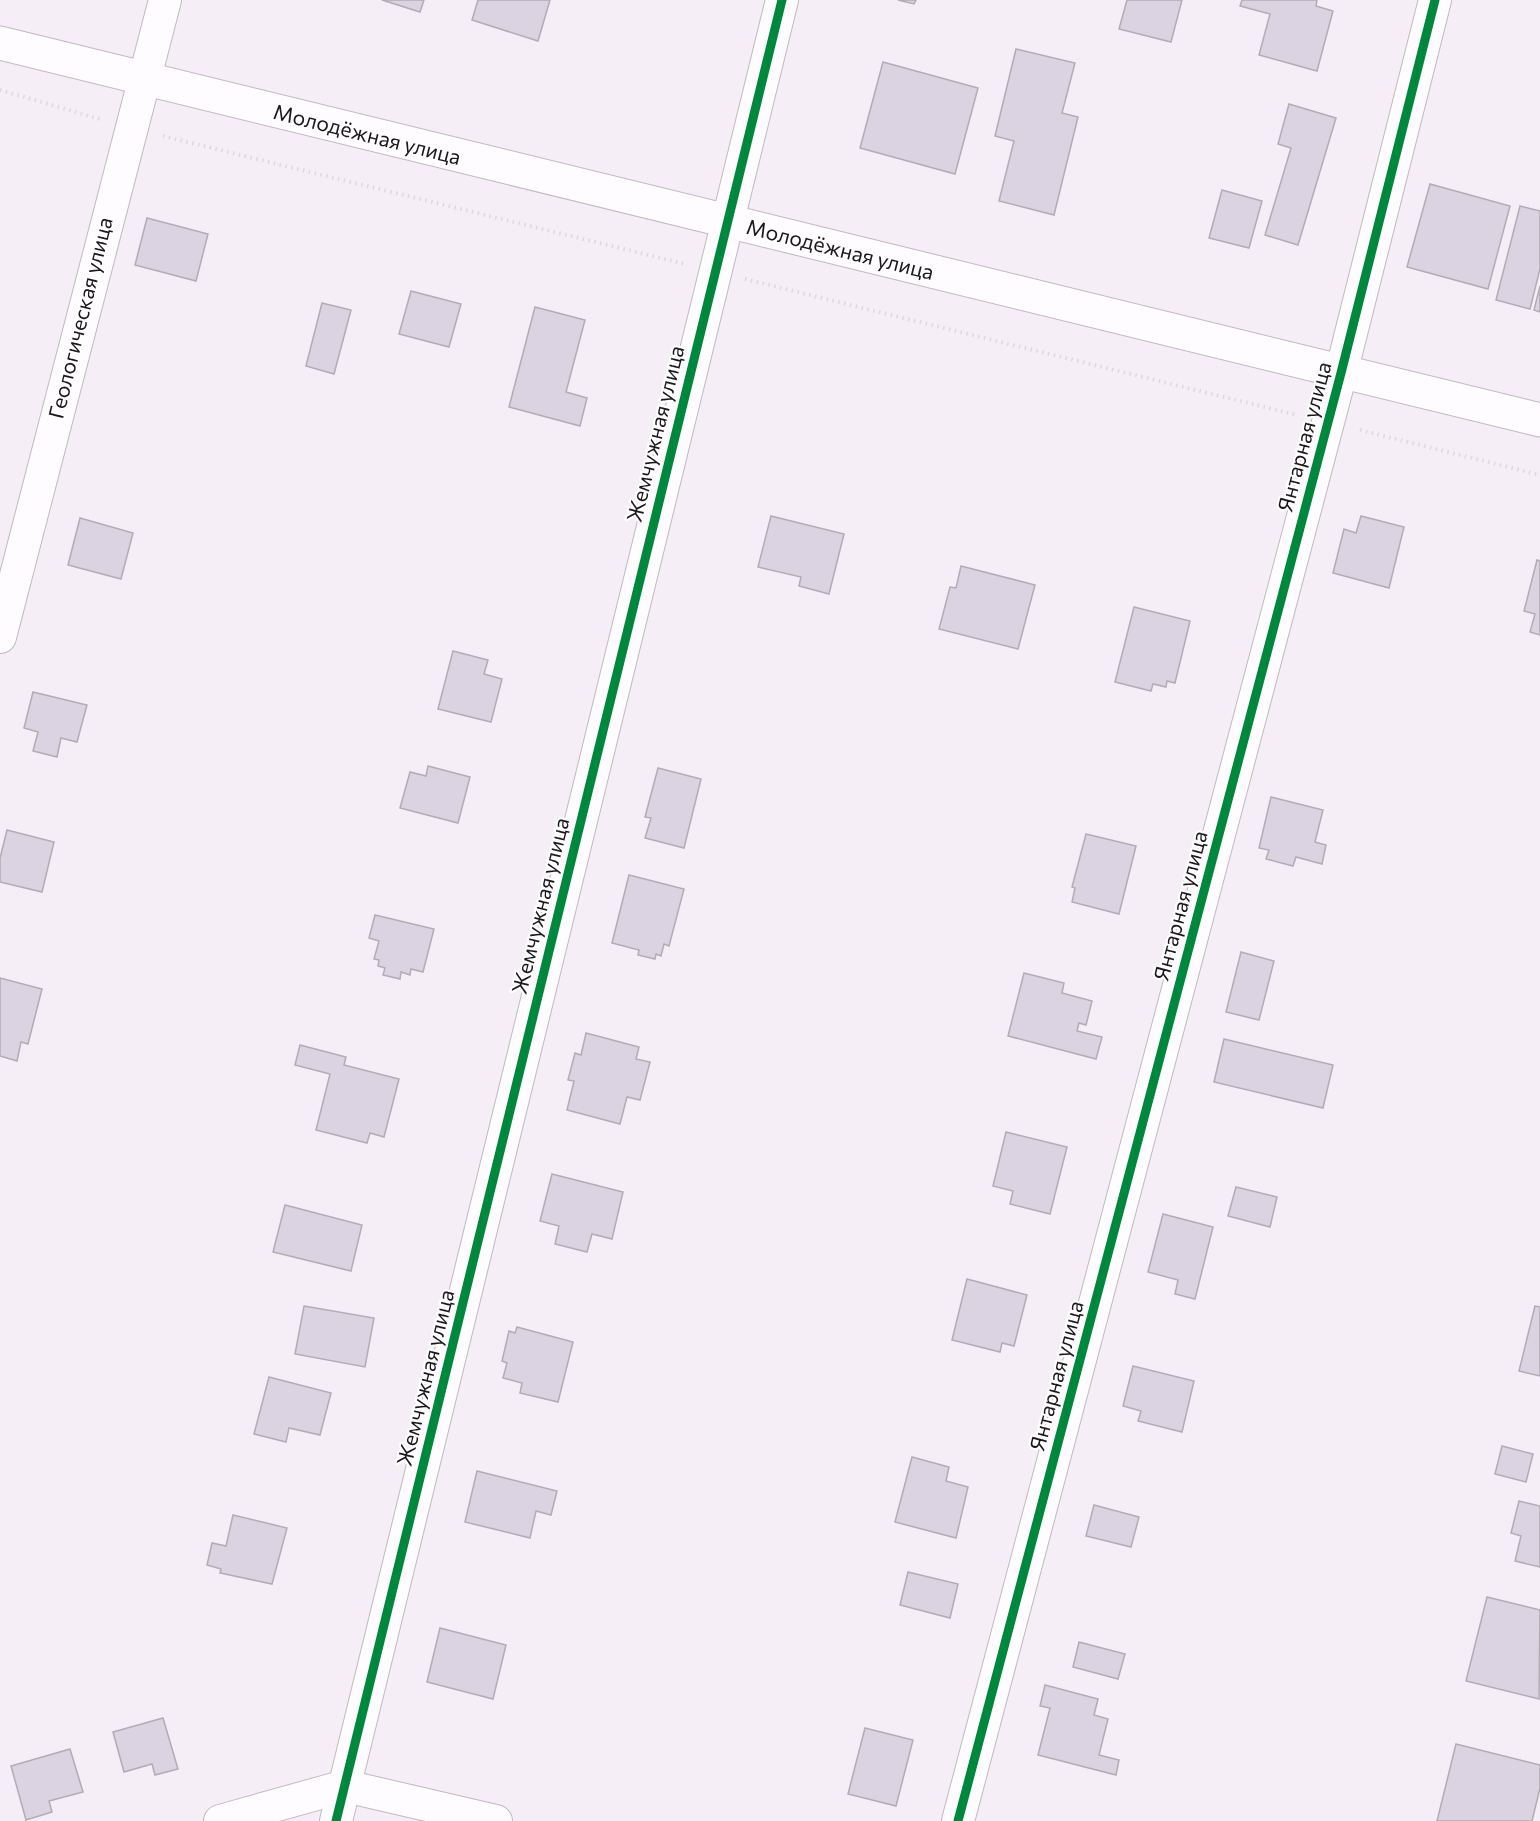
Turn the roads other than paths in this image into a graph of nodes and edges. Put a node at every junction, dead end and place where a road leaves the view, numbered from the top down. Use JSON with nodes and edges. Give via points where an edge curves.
{"nodes":[{"id":1,"x":165,"y":0,"type":"edge"},
{"id":2,"x":782,"y":0,"type":"edge"},
{"id":3,"x":1435,"y":0,"type":"edge"},
{"id":4,"x":0,"y":43,"type":"edge"},
{"id":5,"x":145,"y":81,"type":"junction"},
{"id":6,"x":726,"y":222,"type":"junction"},
{"id":7,"x":1341,"y":373,"type":"junction"},
{"id":8,"x":1540,"y":420,"type":"edge"},
{"id":9,"x":0,"y":637,"type":"edge"},
{"id":10,"x":345,"y":1786,"type":"junction"},
{"id":11,"x":220,"y":1821,"type":"edge"},
{"id":12,"x":336,"y":1821,"type":"edge"},
{"id":13,"x":496,"y":1821,"type":"edge"},
{"id":14,"x":958,"y":1821,"type":"edge"}],
"edges":[{"from":1,"to":5,"type":"street","name":"Геологическая улица"},
{"from":2,"to":6,"type":"street","name":"Жемчужная улица"},
{"from":3,"to":7,"type":"street","name":"Янтарная улица"},
{"from":4,"to":5,"type":"street","name":"Молодёжная улица"},
{"from":5,"to":6,"type":"street","name":"Молодёжная улица"},
{"from":5,"to":9,"type":"street","name":"Геологическая улица"},
{"from":6,"to":7,"type":"street","name":"Молодёжная улица"},
{"from":6,"to":10,"type":"street","name":"Жемчужная улица"},
{"from":7,"to":8,"type":"street","name":"Молодёжная улица"},
{"from":7,"to":14,"type":"street","name":"Янтарная улица"},
{"from":10,"to":11,"type":"street"},
{"from":10,"to":12,"type":"street","name":"Жемчужная улица"},
{"from":10,"to":13,"type":"street"}]}
